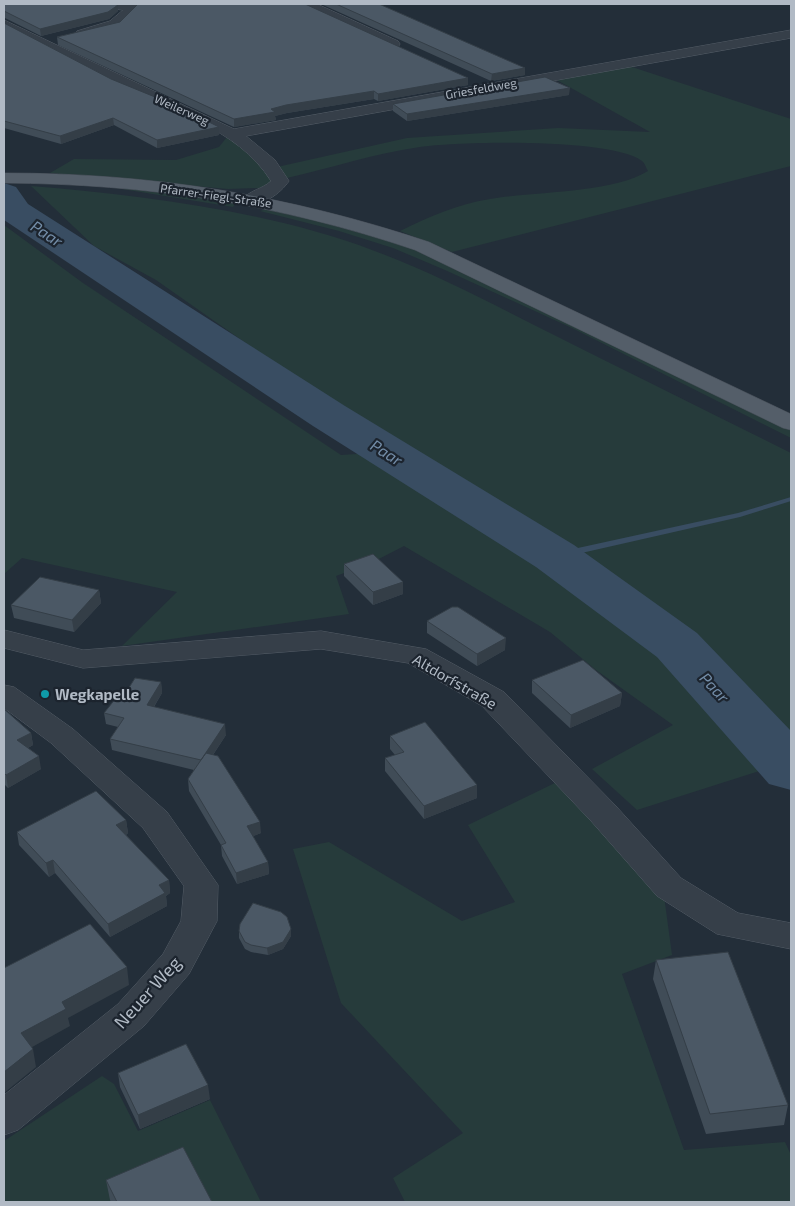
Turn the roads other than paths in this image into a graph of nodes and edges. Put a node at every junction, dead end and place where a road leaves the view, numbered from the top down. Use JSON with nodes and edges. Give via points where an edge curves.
{"nodes":[{"id":1,"x":104,"y":4,"type":"edge"},
{"id":2,"x":307,"y":4,"type":"edge"},
{"id":3,"x":4,"y":24,"type":"edge"},
{"id":4,"x":791,"y":34,"type":"edge"},
{"id":5,"x":39,"y":42,"type":"junction"},
{"id":6,"x":406,"y":50,"type":"edge"},
{"id":7,"x":463,"y":76,"type":"edge"},
{"id":8,"x":488,"y":87,"type":"junction"},
{"id":9,"x":231,"y":134,"type":"junction"},
{"id":10,"x":4,"y":178,"type":"edge"},
{"id":11,"x":252,"y":199,"type":"junction"},
{"id":12,"x":791,"y":423,"type":"edge"},
{"id":13,"x":4,"y":639,"type":"edge"},
{"id":14,"x":4,"y":694,"type":"edge"},
{"id":15,"x":791,"y":936,"type":"edge"},
{"id":16,"x":4,"y":1118,"type":"edge"}],
"edges":[{"from":1,"to":5,"type":"street","via":[[134,7],[115,24]]},
{"from":2,"to":6,"type":"street"},
{"from":3,"to":5,"type":"street","name":"Weilerweg"},
{"from":4,"to":8,"type":"street","name":"Griesfeldweg"},
{"from":5,"to":9,"type":"street","name":"Weilerweg","via":[[122,83],[209,120]]},
{"from":7,"to":8,"type":"street"},
{"from":8,"to":9,"type":"street","name":"Griesfeldweg"},
{"from":9,"to":11,"type":"street","name":"Weilerweg","via":[[247,144],[276,172],[280,181],[273,189]]},
{"from":10,"to":11,"type":"main road","name":"Pfarrer-Fiegl-Straße","via":[[178,188]]},
{"from":11,"to":12,"type":"main road","name":"Pfarrer-Fiegl-Straße","via":[[318,213],[422,246]]},
{"from":13,"to":15,"type":"street","name":"Altdorfstraße","via":[[83,659],[322,640],[416,655],[493,699],[669,887],[729,925]]},
{"from":14,"to":16,"type":"street","name":"Neuer Weg","via":[[62,736],[155,820],[201,886],[199,921],[176,964],[131,1015]]}]}
